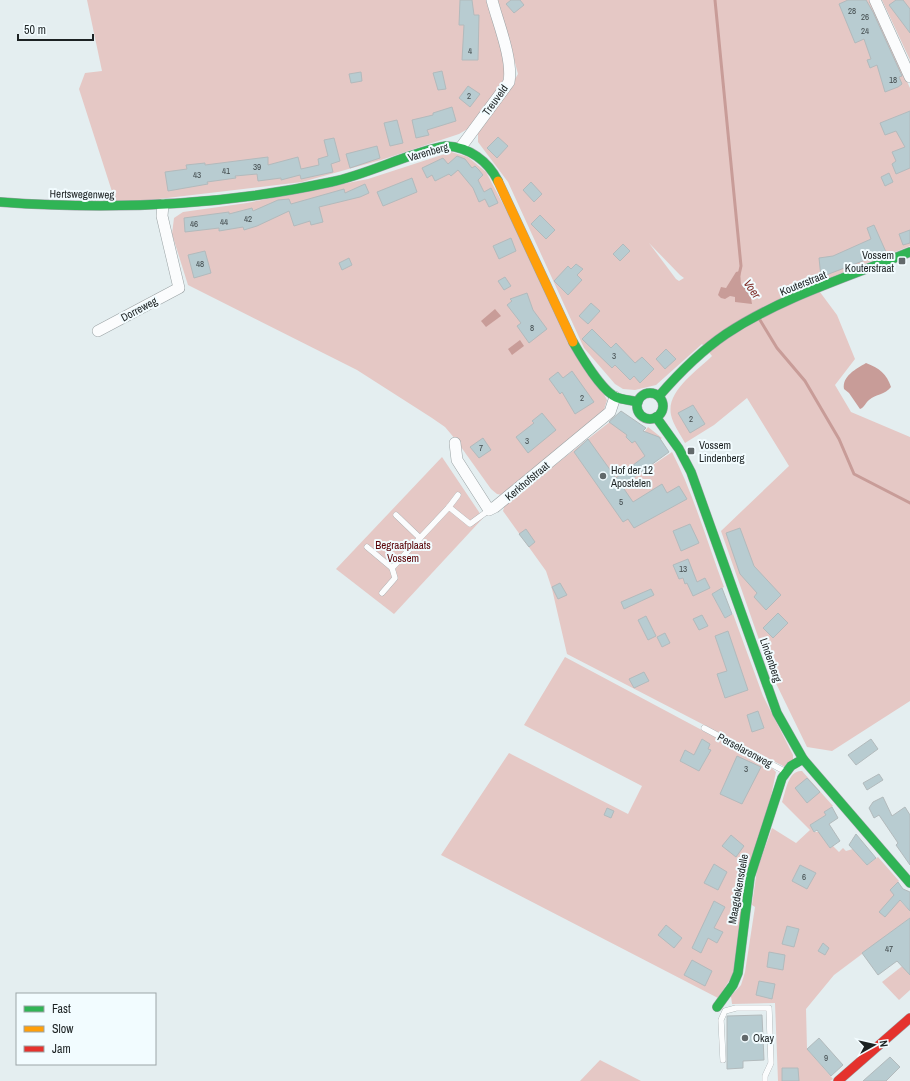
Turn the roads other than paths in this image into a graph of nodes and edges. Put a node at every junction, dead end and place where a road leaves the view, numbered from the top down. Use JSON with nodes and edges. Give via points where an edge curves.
{"nodes":[{"id":1,"x":492,"y":0,"type":"edge"},
{"id":2,"x":875,"y":0,"type":"edge"},
{"id":3,"x":910,"y":77,"type":"edge"},
{"id":4,"x":461,"y":147,"type":"junction"},
{"id":5,"x":0,"y":202,"type":"edge"},
{"id":6,"x":163,"y":205,"type":"junction"},
{"id":7,"x":910,"y":252,"type":"edge"},
{"id":8,"x":98,"y":331,"type":"dead end"},
{"id":9,"x":659,"y":396,"type":"junction"},
{"id":10,"x":615,"y":397,"type":"junction"},
{"id":11,"x":638,"y":402,"type":"junction"},
{"id":12,"x":656,"y":417,"type":"junction"},
{"id":13,"x":455,"y":443,"type":"dead end"},
{"id":14,"x":458,"y":495,"type":"dead end"},
{"id":15,"x":449,"y":506,"type":"junction"},
{"id":16,"x":489,"y":510,"type":"junction"},
{"id":17,"x":396,"y":514,"type":"dead end"},
{"id":18,"x":420,"y":538,"type":"junction"},
{"id":19,"x":367,"y":547,"type":"dead end"},
{"id":20,"x":392,"y":568,"type":"junction"},
{"id":21,"x":382,"y":593,"type":"dead end"},
{"id":22,"x":704,"y":728,"type":"dead end"},
{"id":23,"x":803,"y":760,"type":"junction"},
{"id":24,"x":786,"y":773,"type":"junction"},
{"id":25,"x":910,"y":883,"type":"edge"},
{"id":26,"x":717,"y":1007,"type":"dead end"},
{"id":27,"x":910,"y":1018,"type":"edge"},
{"id":28,"x":723,"y":1060,"type":"dead end"},
{"id":29,"x":765,"y":1081,"type":"edge"},
{"id":30,"x":838,"y":1081,"type":"edge"}],
"edges":[{"from":1,"to":4,"type":"street","name":"Treuveld","via":[[509,61],[510,75],[508,82]]},
{"from":2,"to":3,"type":"street"},
{"from":4,"to":6,"type":"street","name":"Varenberg","via":[[447,145],[352,177],[305,187],[213,201]]},
{"from":4,"to":10,"type":"street","name":"Varenberg","via":[[486,164],[497,179],[575,346],[595,376]]},
{"from":5,"to":6,"type":"street","name":"Hertswegenweg","via":[[72,207]]},
{"from":6,"to":8,"type":"street","name":"Dorreweg","via":[[162,216],[180,288]]},
{"from":7,"to":9,"type":"street","name":"Kouterstraat","via":[[764,312],[714,343]]},
{"from":9,"to":11,"type":"street","via":[[647,393]]},
{"from":9,"to":12,"type":"street","via":[[663,407]]},
{"from":10,"to":11,"type":"street"},
{"from":10,"to":16,"type":"street","name":"Kerkhofstraat","via":[[610,412]]},
{"from":11,"to":12,"type":"street","via":[[638,410],[644,417]]},
{"from":12,"to":23,"type":"street","name":"Lindenberg","via":[[691,472],[768,690]]},
{"from":13,"to":16,"type":"street","via":[[457,460]]},
{"from":14,"to":15,"type":"lane"},
{"from":15,"to":16,"type":"lane","via":[[470,524]]},
{"from":15,"to":18,"type":"lane"},
{"from":17,"to":18,"type":"lane"},
{"from":18,"to":20,"type":"lane"},
{"from":19,"to":20,"type":"lane"},
{"from":20,"to":21,"type":"lane","via":[[395,578]]},
{"from":22,"to":24,"type":"lane","name":"Perselarenweg"},
{"from":23,"to":24,"type":"street","name":"Maagdekensdelle"},
{"from":23,"to":25,"type":"street","name":"Lindenberg"},
{"from":24,"to":26,"type":"street","name":"Maagdekensdelle","via":[[782,778],[750,877],[738,973],[733,985]]},
{"from":27,"to":30,"type":"street"},
{"from":28,"to":29,"type":"lane","via":[[721,1020],[725,1011],[736,1008],[769,1008],[771,1063]]}]}
